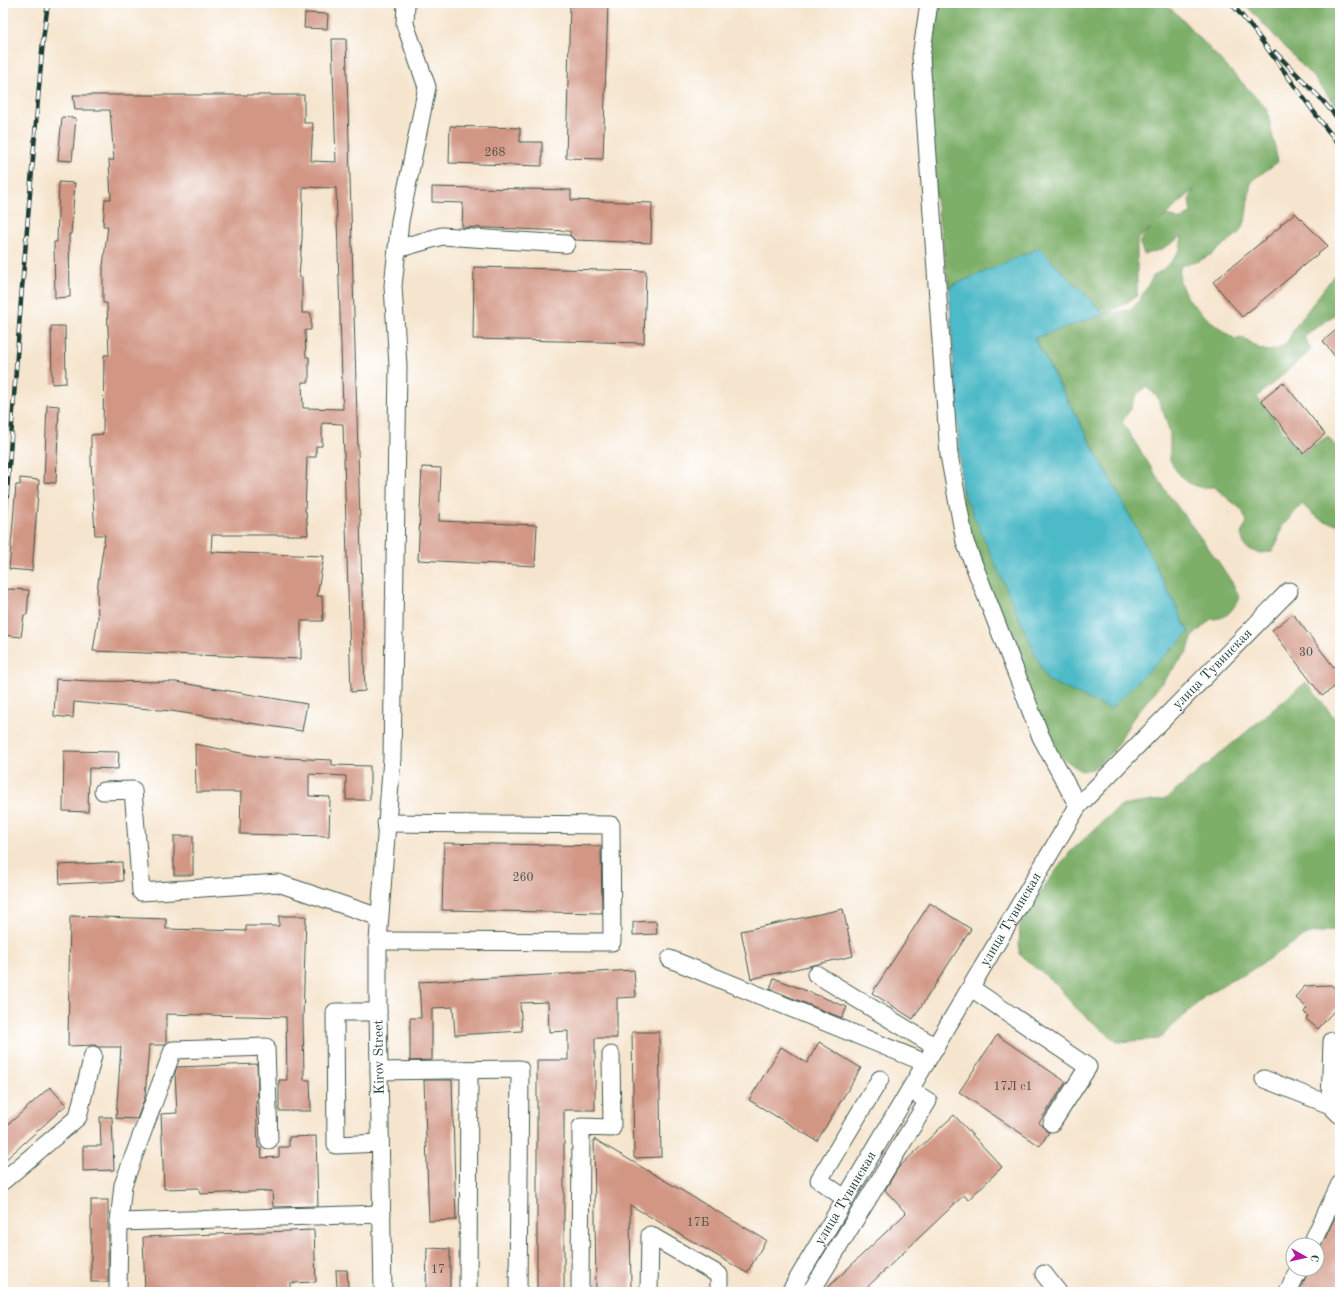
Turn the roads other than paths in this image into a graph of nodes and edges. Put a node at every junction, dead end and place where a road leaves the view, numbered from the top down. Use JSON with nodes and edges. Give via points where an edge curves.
{"nodes":[{"id":1,"x":406,"y":3,"type":"edge"},
{"id":2,"x":929,"y":3,"type":"edge"},
{"id":3,"x":566,"y":244,"type":"dead end"},
{"id":4,"x":397,"y":249,"type":"junction"},
{"id":5,"x":1289,"y":591,"type":"dead end"},
{"id":6,"x":103,"y":791,"type":"dead end"},
{"id":7,"x":1078,"y":806,"type":"junction"},
{"id":8,"x":386,"y":823,"type":"junction"},
{"id":9,"x":379,"y":918,"type":"junction"},
{"id":10,"x":378,"y":941,"type":"junction"},
{"id":11,"x":670,"y":959,"type":"dead end"},
{"id":12,"x":816,"y":974,"type":"dead end"},
{"id":13,"x":971,"y":988,"type":"junction"},
{"id":14,"x":378,"y":1012,"type":"junction"},
{"id":15,"x":1332,"y":1041,"type":"dead end"},
{"id":16,"x":936,"y":1047,"type":"junction"},
{"id":17,"x":93,"y":1055,"type":"dead end"},
{"id":18,"x":611,"y":1055,"type":"dead end"},
{"id":19,"x":926,"y":1063,"type":"junction"},
{"id":20,"x":469,"y":1070,"type":"junction"},
{"id":21,"x":379,"y":1071,"type":"junction"},
{"id":22,"x":880,"y":1079,"type":"dead end"},
{"id":23,"x":1264,"y":1079,"type":"dead end"},
{"id":24,"x":910,"y":1090,"type":"junction"},
{"id":25,"x":1335,"y":1110,"type":"edge"},
{"id":26,"x":1052,"y":1123,"type":"dead end"},
{"id":27,"x":269,"y":1140,"type":"dead end"},
{"id":28,"x":380,"y":1143,"type":"junction"},
{"id":29,"x":3,"y":1181,"type":"edge"},
{"id":30,"x":1340,"y":1184,"type":"edge"},
{"id":31,"x":846,"y":1199,"type":"junction"},
{"id":32,"x":382,"y":1214,"type":"junction"},
{"id":33,"x":119,"y":1222,"type":"junction"},
{"id":34,"x":1315,"y":1237,"type":"edge"},
{"id":35,"x":1044,"y":1274,"type":"dead end"},
{"id":36,"x":1295,"y":1277,"type":"edge"},
{"id":37,"x":118,"y":1292,"type":"edge"},
{"id":38,"x":383,"y":1292,"type":"edge"},
{"id":39,"x":468,"y":1292,"type":"edge"},
{"id":40,"x":518,"y":1292,"type":"edge"},
{"id":41,"x":580,"y":1292,"type":"edge"},
{"id":42,"x":649,"y":1292,"type":"edge"},
{"id":43,"x":719,"y":1292,"type":"edge"},
{"id":44,"x":790,"y":1292,"type":"edge"},
{"id":45,"x":808,"y":1292,"type":"edge"},
{"id":46,"x":1058,"y":1292,"type":"edge"},
{"id":47,"x":1288,"y":1292,"type":"edge"}],
"edges":[{"from":1,"to":4,"type":"street","name":"Kirov Street","via":[[405,24],[427,87],[400,221]]},
{"from":2,"to":7,"type":"street","via":[[921,57],[950,455],[965,542],[1041,737]]},
{"from":3,"to":4,"type":"street","via":[[442,236]]},
{"from":4,"to":8,"type":"street","name":"Kirov Street","via":[[393,286],[398,366],[392,750]]},
{"from":5,"to":7,"type":"street","name":"улица Тувинская"},
{"from":6,"to":9,"type":"street","via":[[133,790],[141,892],[278,883]]},
{"from":7,"to":13,"type":"street","name":"улица Тувинская"},
{"from":8,"to":9,"type":"street","name":"Kirov Street"},
{"from":8,"to":10,"type":"street","via":[[611,826],[612,942]]},
{"from":9,"to":10,"type":"street","name":"Kirov Street"},
{"from":10,"to":14,"type":"street","name":"Kirov Street"},
{"from":11,"to":19,"type":"street"},
{"from":12,"to":16,"type":"street"},
{"from":13,"to":16,"type":"street","name":"улица Тувинская"},
{"from":13,"to":26,"type":"street","via":[[1088,1067]]},
{"from":14,"to":21,"type":"street","name":"Kirov Street"},
{"from":14,"to":28,"type":"street","via":[[336,1012],[336,1145]]},
{"from":15,"to":25,"type":"street"},
{"from":16,"to":19,"type":"street","name":"улица Тувинская"},
{"from":17,"to":29,"type":"street","via":[[78,1117]]},
{"from":18,"to":41,"type":"street","via":[[612,1128],[581,1127]]},
{"from":19,"to":24,"type":"street","name":"улица Тувинская"},
{"from":20,"to":21,"type":"street"},
{"from":20,"to":39,"type":"street"},
{"from":20,"to":40,"type":"street","via":[[520,1070]]},
{"from":21,"to":28,"type":"street","name":"Kirov Street"},
{"from":22,"to":31,"type":"street","via":[[819,1180]]},
{"from":23,"to":25,"type":"street"},
{"from":24,"to":31,"type":"street","name":"улица Тувинская"},
{"from":24,"to":45,"type":"street","via":[[928,1101],[812,1290]]},
{"from":27,"to":33,"type":"street","via":[[266,1047],[173,1050],[123,1185]]},
{"from":28,"to":32,"type":"street","name":"Kirov Street"},
{"from":30,"to":34,"type":"street"},
{"from":31,"to":44,"type":"street","name":"улица Тувинская"},
{"from":32,"to":33,"type":"street"},
{"from":32,"to":38,"type":"street","name":"Kirov Street"},
{"from":33,"to":37,"type":"street"},
{"from":35,"to":46,"type":"street"},
{"from":36,"to":47,"type":"street"},
{"from":42,"to":43,"type":"street","via":[[650,1235],[719,1275]]}]}
